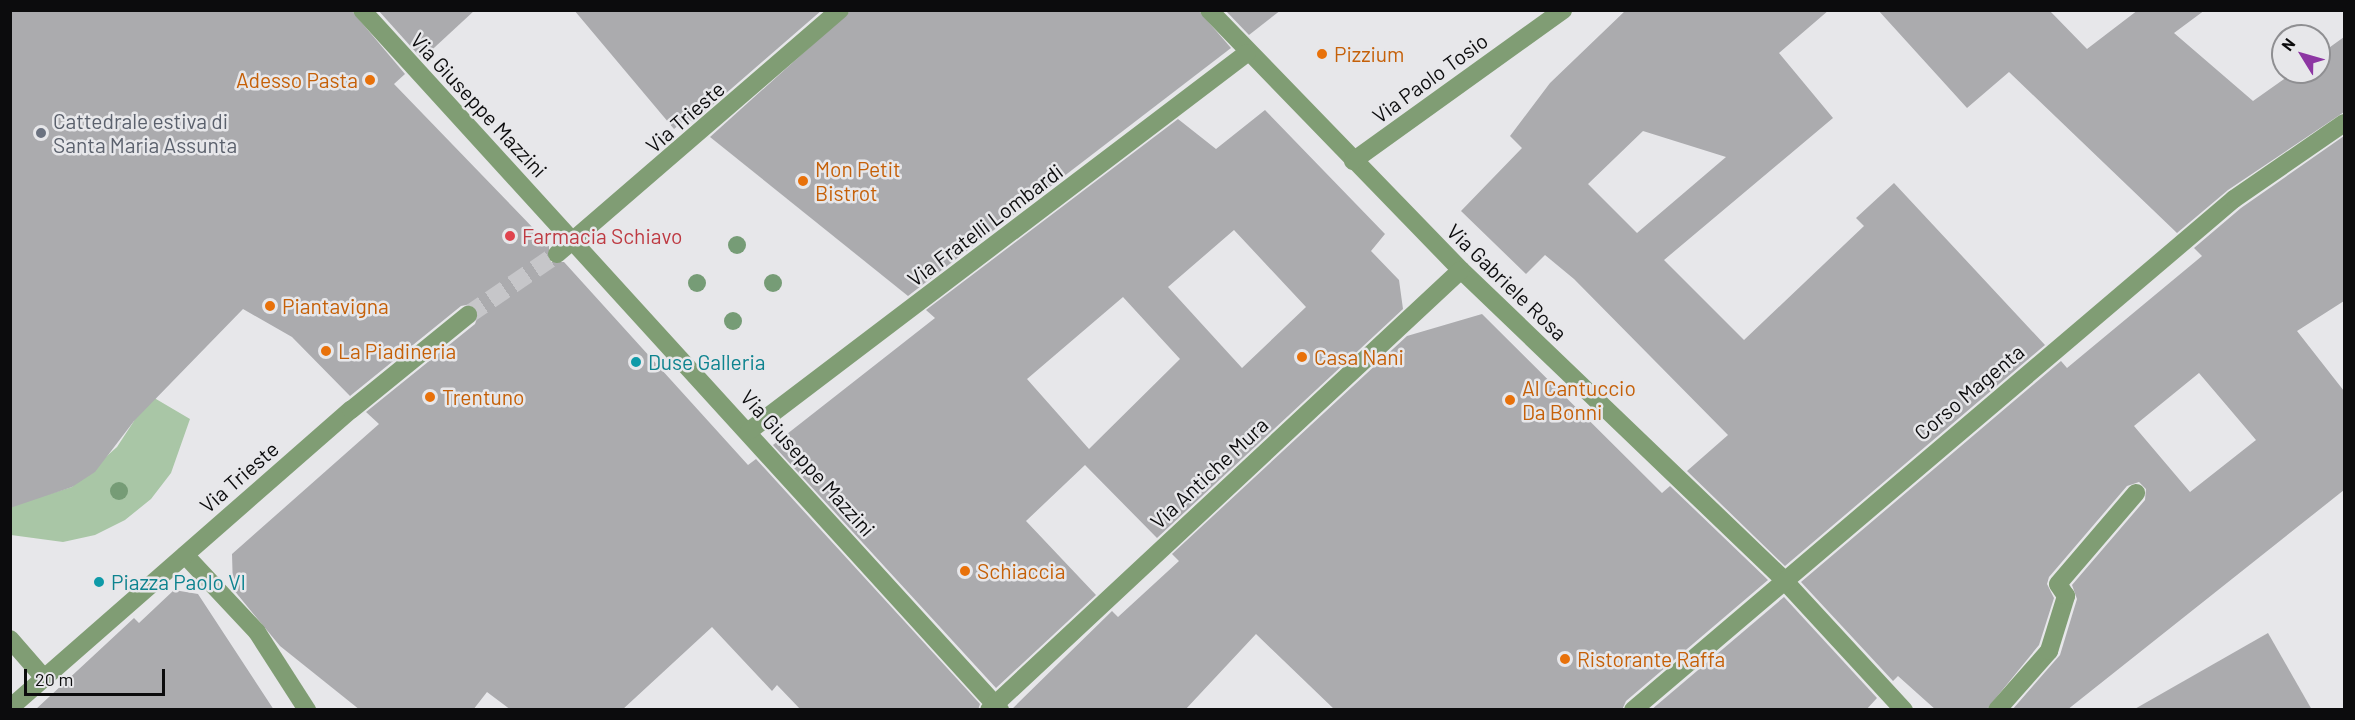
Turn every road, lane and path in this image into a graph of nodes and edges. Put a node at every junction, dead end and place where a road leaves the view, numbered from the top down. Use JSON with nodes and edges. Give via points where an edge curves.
{"nodes":[{"id":1,"x":362,"y":10,"type":"edge"},
{"id":2,"x":840,"y":10,"type":"edge"},
{"id":3,"x":1209,"y":10,"type":"edge"},
{"id":4,"x":1563,"y":10,"type":"edge"},
{"id":5,"x":1247,"y":54,"type":"junction"},
{"id":6,"x":2344,"y":123,"type":"edge"},
{"id":7,"x":1353,"y":161,"type":"junction"},
{"id":8,"x":574,"y":242,"type":"junction"},
{"id":9,"x":556,"y":254,"type":"tunnel mouth"},
{"id":10,"x":1461,"y":270,"type":"junction"},
{"id":11,"x":468,"y":315,"type":"tunnel mouth"},
{"id":12,"x":749,"y":431,"type":"junction"},
{"id":13,"x":2136,"y":493,"type":"dead end"},
{"id":14,"x":185,"y":555,"type":"junction"},
{"id":15,"x":1782,"y":578,"type":"junction"},
{"id":16,"x":10,"y":639,"type":"edge"},
{"id":17,"x":44,"y":678,"type":"junction"},
{"id":18,"x":10,"y":708,"type":"edge"},
{"id":19,"x":994,"y":708,"type":"edge"},
{"id":20,"x":307,"y":710,"type":"edge"},
{"id":21,"x":1633,"y":710,"type":"edge"},
{"id":22,"x":1904,"y":710,"type":"edge"},
{"id":23,"x":1997,"y":710,"type":"edge"}],
"edges":[{"from":1,"to":8,"type":"street","name":"Via Giuseppe Mazzini"},
{"from":2,"to":8,"type":"street","name":"Via Trieste"},
{"from":3,"to":5,"type":"street","name":"Via Gabriele Rosa"},
{"from":4,"to":7,"type":"street","name":"Via Paolo Tosio"},
{"from":5,"to":7,"type":"street","name":"Via Gabriele Rosa"},
{"from":5,"to":12,"type":"street","name":"Via Fratelli Lombardi"},
{"from":6,"to":15,"type":"street","name":"Corso Magenta","via":[[2234,199]]},
{"from":7,"to":10,"type":"street","name":"Via Gabriele Rosa"},
{"from":8,"to":9,"type":"street","name":"Via Trieste"},
{"from":8,"to":12,"type":"street","name":"Via Giuseppe Mazzini"},
{"from":10,"to":15,"type":"street","name":"Via Gabriele Rosa"},
{"from":10,"to":19,"type":"street","name":"Via Antiche Mura"},
{"from":11,"to":14,"type":"street","name":"Via Trieste","via":[[351,410]]},
{"from":12,"to":19,"type":"street","name":"Via Giuseppe Mazzini"},
{"from":13,"to":23,"type":"street","via":[[2058,584],[2066,596],[2049,651]]},
{"from":14,"to":17,"type":"street","name":"Via Trieste"},
{"from":14,"to":20,"type":"street","via":[[257,632]]},
{"from":15,"to":21,"type":"street","name":"Corso Magenta"},
{"from":15,"to":22,"type":"street","name":"Via Gabriele Rosa"},
{"from":16,"to":17,"type":"street"},
{"from":17,"to":18,"type":"street"}]}
